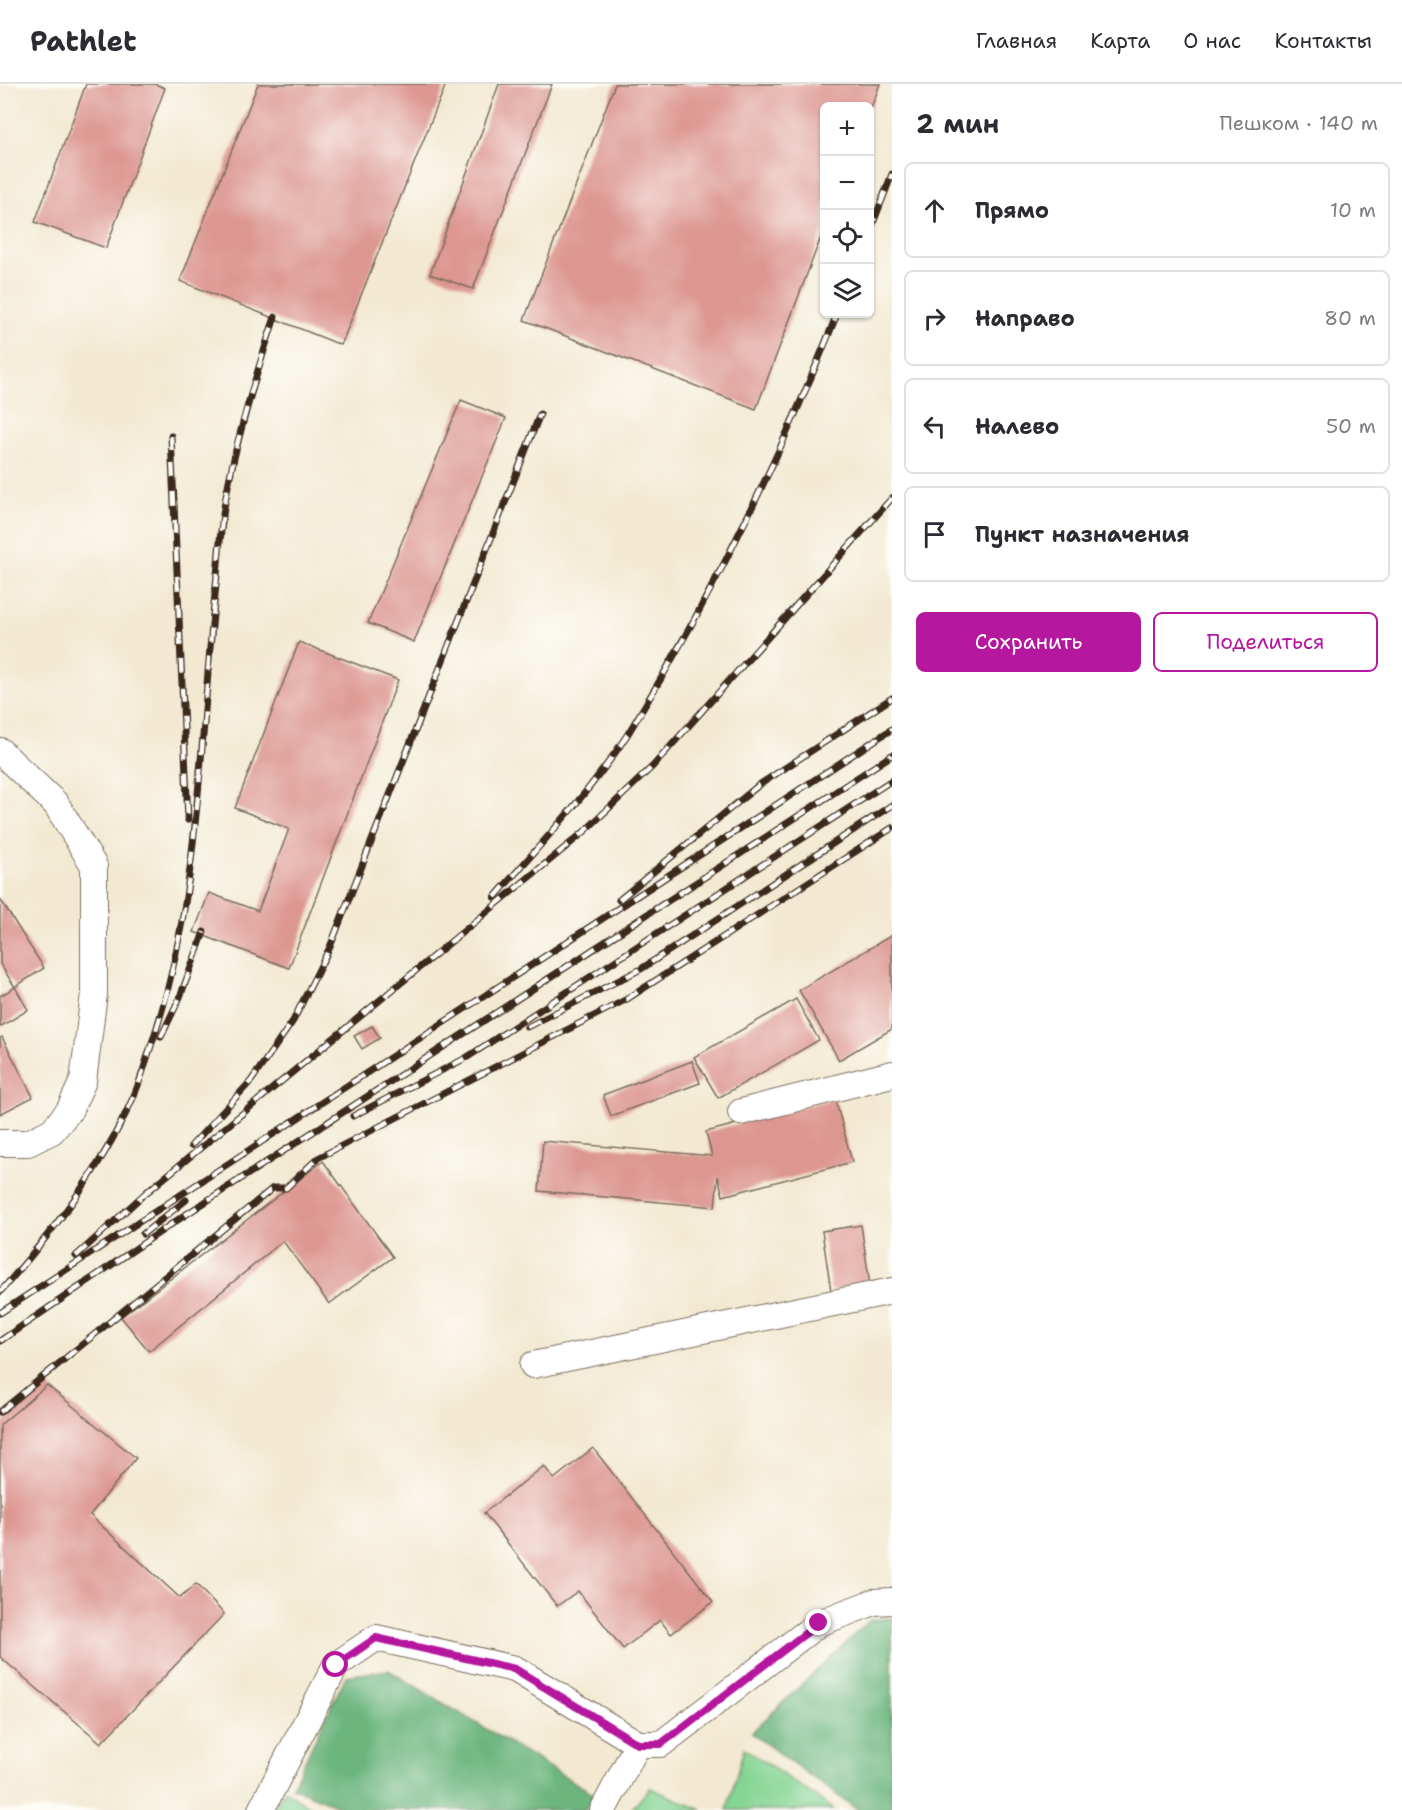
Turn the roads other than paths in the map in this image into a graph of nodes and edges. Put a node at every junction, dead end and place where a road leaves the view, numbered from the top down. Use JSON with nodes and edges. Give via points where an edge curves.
{"nodes":[{"id":1,"x":0,"y":751,"type":"edge"},
{"id":2,"x":892,"y":1074,"type":"edge"},
{"id":3,"x":741,"y":1112,"type":"dead end"},
{"id":4,"x":0,"y":1143,"type":"edge"},
{"id":5,"x":892,"y":1291,"type":"edge"},
{"id":6,"x":533,"y":1365,"type":"dead end"},
{"id":7,"x":892,"y":1601,"type":"edge"},
{"id":8,"x":638,"y":1744,"type":"junction"},
{"id":9,"x":261,"y":1810,"type":"edge"},
{"id":10,"x":603,"y":1810,"type":"edge"}],
"edges":[{"from":1,"to":4,"type":"street","via":[[56,804],[94,866],[94,994],[83,1081],[69,1111],[52,1131],[28,1143]]},
{"from":2,"to":3,"type":"street"},
{"from":5,"to":6,"type":"street"},
{"from":7,"to":8,"type":"street","via":[[874,1602],[819,1623],[661,1744]]},
{"from":8,"to":9,"type":"street","via":[[515,1669],[376,1638],[336,1665]]},
{"from":8,"to":10,"type":"street"}]}
